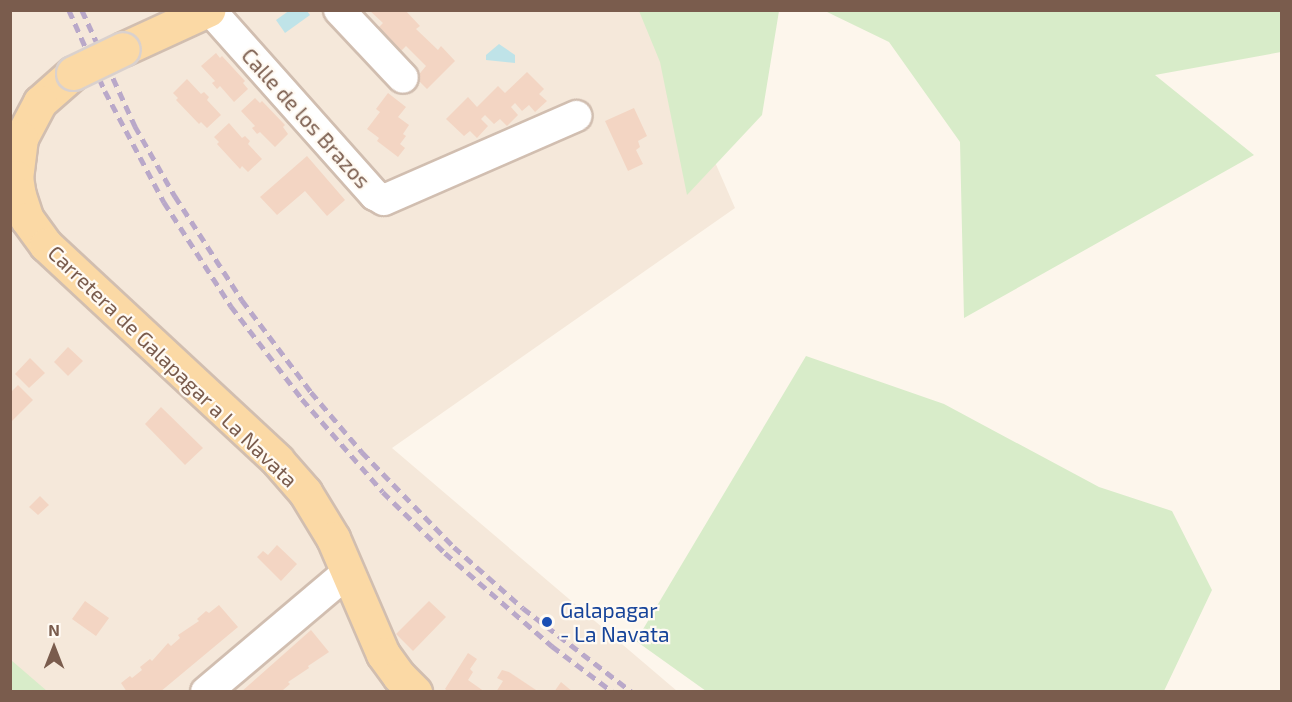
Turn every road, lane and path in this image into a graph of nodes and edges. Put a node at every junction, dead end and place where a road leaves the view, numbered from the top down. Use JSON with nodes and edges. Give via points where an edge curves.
{"nodes":[{"id":1,"x":209,"y":10,"type":"edge"},
{"id":2,"x":339,"y":10,"type":"edge"},
{"id":3,"x":403,"y":78,"type":"dead end"},
{"id":4,"x":576,"y":116,"type":"dead end"},
{"id":5,"x":348,"y":572,"type":"junction"},
{"id":6,"x":206,"y":692,"type":"edge"},
{"id":7,"x":415,"y":692,"type":"edge"}],
"edges":[{"from":1,"to":4,"type":"street","name":"Calle de los Brazos","via":[[375,195],[384,200]]},
{"from":1,"to":5,"type":"main road","name":"Carretera de Galapagar a La Navata","bridge":true,"via":[[73,73],[40,102],[21,138],[16,177],[27,219],[41,240],[292,476],[327,526]]},
{"from":2,"to":3,"type":"street"},
{"from":5,"to":6,"type":"street"},
{"from":5,"to":7,"type":"main road","name":"Carretera de Galapagar a La Navata","via":[[383,654]]}]}
